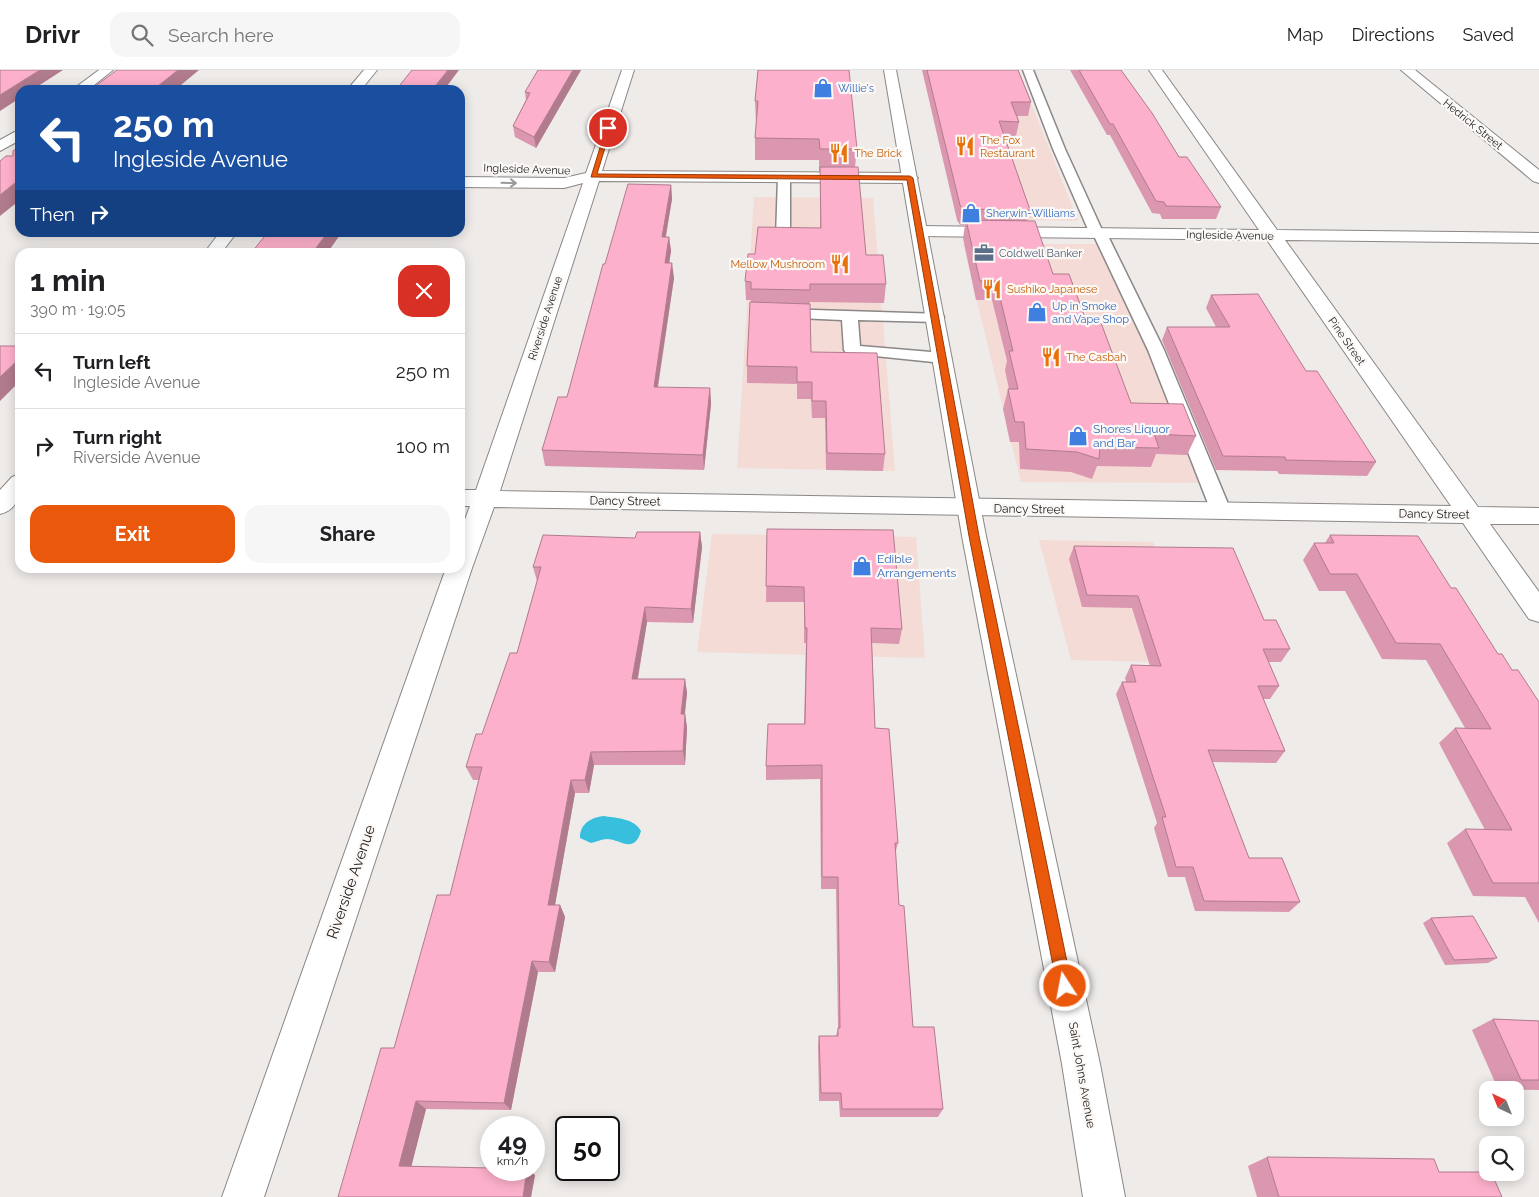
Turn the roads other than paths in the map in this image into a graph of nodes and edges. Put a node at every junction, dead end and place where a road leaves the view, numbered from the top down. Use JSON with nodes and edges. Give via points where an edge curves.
{"nodes":[{"id":1,"x":107,"y":70,"type":"edge"},
{"id":2,"x":371,"y":70,"type":"edge"},
{"id":3,"x":628,"y":70,"type":"edge"},
{"id":4,"x":890,"y":70,"type":"edge"},
{"id":5,"x":1028,"y":70,"type":"edge"},
{"id":6,"x":1155,"y":70,"type":"edge"},
{"id":7,"x":1407,"y":70,"type":"edge"},
{"id":8,"x":87,"y":85,"type":"edge"},
{"id":9,"x":358,"y":85,"type":"edge"},
{"id":10,"x":15,"y":136,"type":"edge"},
{"id":11,"x":0,"y":147,"type":"edge"},
{"id":12,"x":465,"y":167,"type":"edge"},
{"id":13,"x":593,"y":176,"type":"junction"},
{"id":14,"x":784,"y":177,"type":"junction"},
{"id":15,"x":910,"y":178,"type":"junction"},
{"id":16,"x":1539,"y":178,"type":"edge"},
{"id":17,"x":465,"y":182,"type":"edge"},
{"id":18,"x":920,"y":232,"type":"junction"},
{"id":19,"x":1098,"y":234,"type":"junction"},
{"id":20,"x":1272,"y":235,"type":"junction"},
{"id":21,"x":225,"y":237,"type":"edge"},
{"id":22,"x":783,"y":238,"type":"edge"},
{"id":23,"x":1539,"y":238,"type":"edge"},
{"id":24,"x":216,"y":248,"type":"edge"},
{"id":25,"x":762,"y":314,"type":"edge"},
{"id":26,"x":850,"y":315,"type":"junction"},
{"id":27,"x":936,"y":317,"type":"junction"},
{"id":28,"x":943,"y":358,"type":"junction"},
{"id":29,"x":465,"y":498,"type":"edge"},
{"id":30,"x":485,"y":498,"type":"junction"},
{"id":31,"x":971,"y":508,"type":"junction"},
{"id":32,"x":1221,"y":511,"type":"junction"},
{"id":33,"x":1470,"y":514,"type":"junction"},
{"id":34,"x":1539,"y":516,"type":"edge"},
{"id":35,"x":465,"y":553,"type":"edge"},
{"id":36,"x":458,"y":573,"type":"edge"},
{"id":37,"x":1539,"y":612,"type":"edge"},
{"id":38,"x":243,"y":1197,"type":"edge"},
{"id":39,"x":1104,"y":1197,"type":"edge"}],
"edges":[{"from":1,"to":8,"type":"street"},
{"from":2,"to":9,"type":"street"},
{"from":3,"to":13,"type":"street","name":"Riverside Avenue"},
{"from":4,"to":15,"type":"street","name":"Saint Johns Avenue"},
{"from":5,"to":19,"type":"lane","via":[[1059,149]]},
{"from":6,"to":20,"type":"street","name":"Pine Street"},
{"from":7,"to":16,"type":"street","name":"Hedrick Street"},
{"from":10,"to":11,"type":"street"},
{"from":12,"to":13,"type":"street","name":"Ingleside Avenue","via":[[570,168]]},
{"from":13,"to":14,"type":"street","name":"Ingleside Avenue"},
{"from":17,"to":13,"type":"street","name":"Ingleside Avenue","one_way":true,"via":[[564,183]]},
{"from":13,"to":30,"type":"street","name":"Riverside Avenue"},
{"from":14,"to":15,"type":"street","name":"Ingleside Avenue"},
{"from":14,"to":22,"type":"lane"},
{"from":15,"to":18,"type":"street","name":"Saint Johns Avenue"},
{"from":18,"to":19,"type":"street","name":"Ingleside Avenue"},
{"from":18,"to":27,"type":"street","name":"Saint Johns Avenue"},
{"from":19,"to":20,"type":"street","name":"Ingleside Avenue"},
{"from":19,"to":32,"type":"lane","via":[[1156,350]]},
{"from":20,"to":23,"type":"street","name":"Ingleside Avenue"},
{"from":20,"to":33,"type":"street","name":"Pine Street"},
{"from":21,"to":24,"type":"street"},
{"from":25,"to":26,"type":"lane"},
{"from":26,"to":27,"type":"lane"},
{"from":26,"to":28,"type":"lane","via":[[852,350]]},
{"from":27,"to":28,"type":"street","name":"Saint Johns Avenue"},
{"from":28,"to":31,"type":"street","name":"Saint Johns Avenue"},
{"from":29,"to":30,"type":"street","name":"Dancy Street"},
{"from":30,"to":31,"type":"street","name":"Dancy Street"},
{"from":30,"to":35,"type":"street","name":"Riverside Avenue"},
{"from":31,"to":32,"type":"street","name":"Dancy Street"},
{"from":31,"to":39,"type":"street","name":"Saint Johns Avenue","via":[[1081,1064]]},
{"from":32,"to":33,"type":"street","name":"Dancy Street"},
{"from":33,"to":34,"type":"street","name":"Dancy Street"},
{"from":33,"to":37,"type":"street","name":"Pine Street"},
{"from":36,"to":38,"type":"street","name":"Riverside Avenue"}]}
